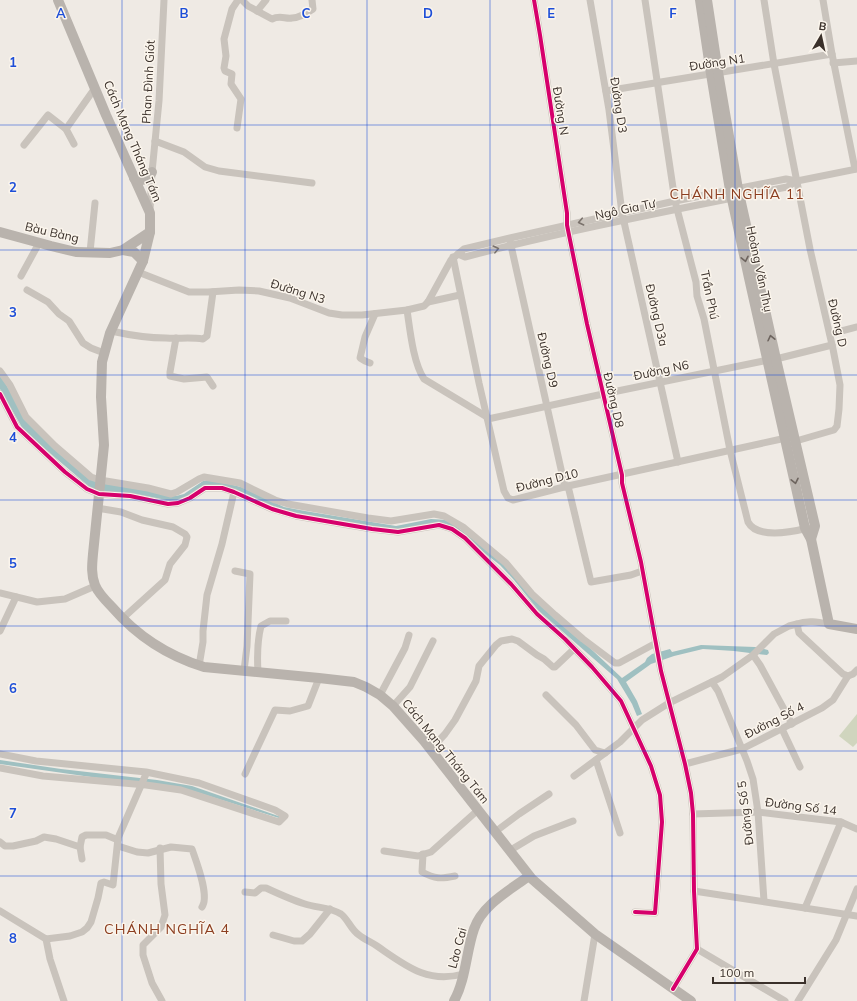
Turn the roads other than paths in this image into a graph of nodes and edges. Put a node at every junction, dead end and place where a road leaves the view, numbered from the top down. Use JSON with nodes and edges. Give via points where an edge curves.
{"nodes":[{"id":1,"x":58,"y":0,"type":"edge"},
{"id":2,"x":164,"y":0,"type":"edge"},
{"id":3,"x":238,"y":0,"type":"edge"},
{"id":4,"x":242,"y":0,"type":"edge"},
{"id":5,"x":266,"y":0,"type":"edge"},
{"id":6,"x":312,"y":0,"type":"edge"},
{"id":7,"x":534,"y":0,"type":"edge"},
{"id":8,"x":590,"y":0,"type":"edge"},
{"id":9,"x":645,"y":0,"type":"edge"},
{"id":10,"x":700,"y":0,"type":"edge"},
{"id":11,"x":707,"y":0,"type":"edge"},
{"id":12,"x":764,"y":0,"type":"edge"},
{"id":13,"x":823,"y":0,"type":"edge"},
{"id":14,"x":257,"y":11,"type":"junction"},
{"id":15,"x":708,"y":31,"type":"junction"},
{"id":16,"x":832,"y":54,"type":"junction"},
{"id":17,"x":857,"y":61,"type":"edge"},
{"id":18,"x":834,"y":63,"type":"junction"},
{"id":19,"x":774,"y":64,"type":"junction"},
{"id":20,"x":714,"y":73,"type":"junction"},
{"id":21,"x":657,"y":82,"type":"junction"},
{"id":22,"x":95,"y":88,"type":"junction"},
{"id":23,"x":606,"y":91,"type":"junction"},
{"id":24,"x":237,"y":128,"type":"dead end"},
{"id":25,"x":66,"y":129,"type":"junction"},
{"id":26,"x":155,"y":141,"type":"junction"},
{"id":27,"x":74,"y":144,"type":"dead end"},
{"id":28,"x":24,"y":145,"type":"dead end"},
{"id":29,"x":856,"y":169,"type":"edge"},
{"id":30,"x":152,"y":172,"type":"junction"},
{"id":31,"x":134,"y":178,"type":"junction"},
{"id":32,"x":797,"y":181,"type":"junction"},
{"id":33,"x":312,"y":183,"type":"dead end"},
{"id":34,"x":735,"y":193,"type":"junction"},
{"id":35,"x":95,"y":203,"type":"dead end"},
{"id":36,"x":676,"y":205,"type":"junction"},
{"id":37,"x":150,"y":213,"type":"junction"},
{"id":38,"x":623,"y":217,"type":"junction"},
{"id":39,"x":567,"y":229,"type":"junction"},
{"id":40,"x":0,"y":232,"type":"edge"},
{"id":41,"x":150,"y":232,"type":"junction"},
{"id":42,"x":510,"y":241,"type":"junction"},
{"id":43,"x":39,"y":243,"type":"junction"},
{"id":44,"x":123,"y":250,"type":"junction"},
{"id":45,"x":90,"y":252,"type":"junction"},
{"id":46,"x":455,"y":256,"type":"junction"},
{"id":47,"x":143,"y":261,"type":"junction"},
{"id":48,"x":138,"y":272,"type":"junction"},
{"id":49,"x":21,"y":276,"type":"dead end"},
{"id":50,"x":27,"y":290,"type":"dead end"},
{"id":51,"x":213,"y":292,"type":"junction"},
{"id":52,"x":460,"y":295,"type":"junction"},
{"id":53,"x":428,"y":302,"type":"junction"},
{"id":54,"x":407,"y":310,"type":"junction"},
{"id":55,"x":375,"y":314,"type":"junction"},
{"id":56,"x":857,"y":327,"type":"edge"},
{"id":57,"x":111,"y":331,"type":"junction"},
{"id":58,"x":830,"y":334,"type":"junction"},
{"id":59,"x":176,"y":338,"type":"junction"},
{"id":60,"x":832,"y":345,"type":"junction"},
{"id":61,"x":104,"y":353,"type":"junction"},
{"id":62,"x":772,"y":360,"type":"junction"},
{"id":63,"x":370,"y":363,"type":"dead end"},
{"id":64,"x":714,"y":370,"type":"junction"},
{"id":65,"x":0,"y":371,"type":"edge"},
{"id":66,"x":660,"y":382,"type":"junction"},
{"id":67,"x":213,"y":386,"type":"dead end"},
{"id":68,"x":14,"y":393,"type":"junction"},
{"id":69,"x":603,"y":394,"type":"junction"},
{"id":70,"x":2,"y":397,"type":"edge"},
{"id":71,"x":547,"y":406,"type":"junction"},
{"id":72,"x":487,"y":418,"type":"junction"},
{"id":73,"x":791,"y":439,"type":"junction"},
{"id":74,"x":730,"y":450,"type":"junction"},
{"id":75,"x":678,"y":462,"type":"junction"},
{"id":76,"x":622,"y":475,"type":"junction"},
{"id":77,"x":206,"y":478,"type":"junction"},
{"id":78,"x":100,"y":481,"type":"junction"},
{"id":79,"x":566,"y":486,"type":"junction"},
{"id":80,"x":205,"y":488,"type":"junction"},
{"id":81,"x":234,"y":492,"type":"junction"},
{"id":82,"x":99,"y":493,"type":"junction"},
{"id":83,"x":97,"y":508,"type":"junction"},
{"id":84,"x":409,"y":518,"type":"junction"},
{"id":85,"x":810,"y":527,"type":"junction"},
{"id":86,"x":411,"y":530,"type":"junction"},
{"id":87,"x":492,"y":551,"type":"junction"},
{"id":88,"x":485,"y":558,"type":"junction"},
{"id":89,"x":235,"y":571,"type":"dead end"},
{"id":90,"x":642,"y":571,"type":"junction"},
{"id":91,"x":96,"y":586,"type":"junction"},
{"id":92,"x":0,"y":593,"type":"edge"},
{"id":93,"x":16,"y":597,"type":"junction"},
{"id":94,"x":122,"y":619,"type":"junction"},
{"id":95,"x":286,"y":621,"type":"dead end"},
{"id":96,"x":797,"y":624,"type":"junction"},
{"id":97,"x":829,"y":624,"type":"junction"},
{"id":98,"x":857,"y":629,"type":"edge"},
{"id":99,"x":0,"y":631,"type":"edge"},
{"id":100,"x":409,"y":635,"type":"dead end"},
{"id":101,"x":582,"y":638,"type":"junction"},
{"id":102,"x":434,"y":641,"type":"dead end"},
{"id":103,"x":657,"y":646,"type":"junction"},
{"id":104,"x":573,"y":648,"type":"junction"},
{"id":105,"x":752,"y":656,"type":"junction"},
{"id":106,"x":199,"y":666,"type":"junction"},
{"id":107,"x":857,"y":670,"type":"edge"},
{"id":108,"x":244,"y":671,"type":"junction"},
{"id":109,"x":258,"y":672,"type":"junction"},
{"id":110,"x":848,"y":676,"type":"junction"},
{"id":111,"x":319,"y":678,"type":"junction"},
{"id":112,"x":712,"y":682,"type":"junction"},
{"id":113,"x":380,"y":695,"type":"junction"},
{"id":114,"x":546,"y":695,"type":"dead end"},
{"id":115,"x":669,"y":703,"type":"junction"},
{"id":116,"x":394,"y":706,"type":"junction"},
{"id":117,"x":792,"y":724,"type":"junction"},
{"id":118,"x":634,"y":728,"type":"junction"},
{"id":119,"x":782,"y":729,"type":"junction"},
{"id":120,"x":742,"y":748,"type":"junction"},
{"id":121,"x":431,"y":749,"type":"junction"},
{"id":122,"x":605,"y":753,"type":"junction"},
{"id":123,"x":0,"y":754,"type":"edge"},
{"id":124,"x":596,"y":760,"type":"junction"},
{"id":125,"x":685,"y":764,"type":"junction"},
{"id":126,"x":800,"y":767,"type":"dead end"},
{"id":127,"x":0,"y":768,"type":"edge"},
{"id":128,"x":146,"y":774,"type":"dead end"},
{"id":129,"x":245,"y":774,"type":"dead end"},
{"id":130,"x":574,"y":776,"type":"dead end"},
{"id":131,"x":141,"y":784,"type":"junction"},
{"id":132,"x":549,"y":794,"type":"dead end"},
{"id":133,"x":478,"y":810,"type":"junction"},
{"id":134,"x":758,"y":812,"type":"junction"},
{"id":135,"x":693,"y":814,"type":"junction"},
{"id":136,"x":572,"y":821,"type":"dead end"},
{"id":137,"x":841,"y":822,"type":"junction"},
{"id":138,"x":857,"y":828,"type":"edge"},
{"id":139,"x":495,"y":832,"type":"junction"},
{"id":140,"x":620,"y":832,"type":"dead end"},
{"id":141,"x":0,"y":842,"type":"edge"},
{"id":142,"x":118,"y":843,"type":"junction"},
{"id":143,"x":80,"y":848,"type":"junction"},
{"id":144,"x":160,"y":849,"type":"junction"},
{"id":145,"x":384,"y":851,"type":"dead end"},
{"id":146,"x":509,"y":851,"type":"junction"},
{"id":147,"x":423,"y":854,"type":"junction"},
{"id":148,"x":82,"y":859,"type":"dead end"},
{"id":149,"x":455,"y":876,"type":"dead end"},
{"id":150,"x":529,"y":876,"type":"junction"},
{"id":151,"x":857,"y":889,"type":"edge"},
{"id":152,"x":694,"y":891,"type":"junction"},
{"id":153,"x":245,"y":892,"type":"dead end"},
{"id":154,"x":764,"y":901,"type":"junction"},
{"id":155,"x":202,"y":907,"type":"dead end"},
{"id":156,"x":805,"y":908,"type":"junction"},
{"id":157,"x":330,"y":909,"type":"junction"},
{"id":158,"x":0,"y":912,"type":"edge"},
{"id":159,"x":635,"y":912,"type":"dead end"},
{"id":160,"x":846,"y":914,"type":"junction"},
{"id":161,"x":857,"y":916,"type":"edge"},
{"id":162,"x":595,"y":934,"type":"junction"},
{"id":163,"x":273,"y":935,"type":"dead end"},
{"id":164,"x":46,"y":939,"type":"junction"},
{"id":165,"x":697,"y":949,"type":"junction"},
{"id":166,"x":463,"y":974,"type":"junction"},
{"id":167,"x":673,"y":989,"type":"junction"},
{"id":168,"x":455,"y":1000,"type":"edge"},
{"id":169,"x":64,"y":1001,"type":"edge"},
{"id":170,"x":162,"y":1001,"type":"edge"},
{"id":171,"x":584,"y":1001,"type":"edge"},
{"id":172,"x":691,"y":1001,"type":"edge"},
{"id":173,"x":785,"y":1001,"type":"edge"},
{"id":174,"x":798,"y":1001,"type":"edge"}],
"edges":[{"from":1,"to":22,"type":"main road","name":"Cách Mạng Tháng Tám"},
{"from":2,"to":26,"type":"street","name":"Phan Đình Giót"},
{"from":3,"to":24,"type":"street","via":[[232,9],[224,39],[224,68],[232,74],[231,84],[241,99]]},
{"from":4,"to":14,"type":"street"},
{"from":5,"to":14,"type":"street"},
{"from":6,"to":14,"type":"street","via":[[312,9],[292,18],[272,19]]},
{"from":7,"to":39,"type":"street","name":"Đường N","via":[[567,214]]},
{"from":8,"to":23,"type":"street","name":"Đường D3"},
{"from":9,"to":21,"type":"street","name":"Trần Phú"},
{"from":10,"to":15,"type":"main road","name":"Hoàng Văn Thụ"},
{"from":11,"to":15,"type":"main road","name":"Hoàng Văn Thụ"},
{"from":12,"to":19,"type":"street"},
{"from":13,"to":16,"type":"street"},
{"from":15,"to":20,"type":"main road","name":"Hoàng Văn Thụ"},
{"from":16,"to":18,"type":"street"},
{"from":16,"to":19,"type":"street","name":"Đường N1"},
{"from":17,"to":18,"type":"street"},
{"from":18,"to":29,"type":"street"},
{"from":19,"to":20,"type":"street","name":"Đường N1"},
{"from":19,"to":32,"type":"street"},
{"from":20,"to":21,"type":"street","name":"Đường N1"},
{"from":20,"to":34,"type":"main road","name":"Hoàng Văn Thụ"},
{"from":21,"to":23,"type":"street","name":"Đường N1"},
{"from":21,"to":36,"type":"street","name":"Trần Phú"},
{"from":22,"to":25,"type":"street"},
{"from":22,"to":31,"type":"main road","name":"Cách Mạng Tháng Tám"},
{"from":23,"to":38,"type":"street","name":"Đường D3"},
{"from":25,"to":27,"type":"street"},
{"from":25,"to":28,"type":"street","via":[[48,115]]},
{"from":26,"to":30,"type":"street","name":"Phan Đình Giót"},
{"from":26,"to":33,"type":"street","via":[[184,152],[205,167],[219,171]]},
{"from":29,"to":32,"type":"street","name":"Ngô Gia Tự"},
{"from":30,"to":31,"type":"main road","via":[[148,179]]},
{"from":30,"to":37,"type":"street","name":"Phan Đình Giót"},
{"from":31,"to":37,"type":"main road","name":"Cách Mạng Tháng Tám"},
{"from":32,"to":34,"type":"street","name":"Ngô Gia Tự","via":[[787,187]]},
{"from":32,"to":58,"type":"street","name":"Đường D"},
{"from":34,"to":36,"type":"street","name":"Ngô Gia Tự"},
{"from":34,"to":62,"type":"main road","name":"Hoàng Văn Thụ"},
{"from":35,"to":45,"type":"street"},
{"from":36,"to":38,"type":"street","name":"Ngô Gia Tự"},
{"from":36,"to":64,"type":"street","name":"Trần Phú","via":[[696,282]]},
{"from":37,"to":41,"type":"main road","name":"Cách Mạng Tháng Tám"},
{"from":38,"to":39,"type":"street","name":"Ngô Gia Tự"},
{"from":38,"to":66,"type":"street","name":"Đường D3a"},
{"from":39,"to":42,"type":"street","name":"Ngô Gia Tự"},
{"from":39,"to":69,"type":"street","name":"Đường D8"},
{"from":40,"to":43,"type":"main road","name":"Bàu Bàng"},
{"from":41,"to":44,"type":"main road"},
{"from":41,"to":47,"type":"main road","name":"Cách Mạng Tháng Tám"},
{"from":42,"to":46,"type":"street","name":"Ngô Gia Tự","via":[[465,257]]},
{"from":42,"to":71,"type":"street","name":"Đường D9"},
{"from":43,"to":45,"type":"main road","name":"Bàu Bàng","via":[[76,252]]},
{"from":43,"to":49,"type":"street"},
{"from":44,"to":45,"type":"main road","name":"Bàu Bàng","via":[[110,253]]},
{"from":44,"to":47,"type":"main road","via":[[134,252]]},
{"from":46,"to":52,"type":"street","name":"Đường D10"},
{"from":46,"to":53,"type":"street"},
{"from":47,"to":48,"type":"main road","name":"Cách Mạng Tháng Tám"},
{"from":48,"to":51,"type":"street","name":"Đường N3","via":[[189,292]]},
{"from":48,"to":57,"type":"main road","name":"Cách Mạng Tháng Tám"},
{"from":50,"to":61,"type":"street","via":[[48,302],[58,314],[69,321],[82,343]]},
{"from":51,"to":55,"type":"street","name":"Đường N3","via":[[259,291],[290,298],[329,313]]},
{"from":51,"to":59,"type":"street","via":[[205,338]]},
{"from":52,"to":53,"type":"street","name":"Đường N3"},
{"from":52,"to":72,"type":"street","name":"Đường D10"},
{"from":53,"to":54,"type":"street","name":"Đường N3","via":[[424,306]]},
{"from":54,"to":55,"type":"street","name":"Đường N3"},
{"from":54,"to":72,"type":"street","via":[[420,373],[424,379]]},
{"from":55,"to":63,"type":"street","via":[[360,358]]},
{"from":56,"to":58,"type":"street"},
{"from":57,"to":59,"type":"street"},
{"from":57,"to":61,"type":"main road","name":"Cách Mạng Tháng Tám"},
{"from":58,"to":60,"type":"street","name":"Đường D"},
{"from":59,"to":67,"type":"street","via":[[170,376],[184,379],[207,377]]},
{"from":60,"to":62,"type":"street","name":"Đường N6"},
{"from":60,"to":73,"type":"street","name":"Đường D","via":[[840,385],[837,426],[834,430]]},
{"from":61,"to":78,"type":"main road","name":"Cách Mạng Tháng Tám","via":[[101,371],[104,445]]},
{"from":62,"to":64,"type":"street","name":"Đường N6"},
{"from":62,"to":73,"type":"main road","name":"Hoàng Văn Thụ"},
{"from":64,"to":66,"type":"street","name":"Đường N6"},
{"from":64,"to":74,"type":"street","name":"Trần Phú"},
{"from":65,"to":68,"type":"street"},
{"from":66,"to":69,"type":"street","name":"Đường N6"},
{"from":66,"to":75,"type":"street","name":"Đường D3a"},
{"from":68,"to":70,"type":"street"},
{"from":68,"to":78,"type":"street","via":[[26,417],[43,435]]},
{"from":69,"to":71,"type":"street","name":"Đường N6"},
{"from":69,"to":76,"type":"street","name":"Đường D8"},
{"from":70,"to":82,"type":"street","via":[[17,427],[81,485]]},
{"from":71,"to":72,"type":"street","name":"Đường N6"},
{"from":71,"to":79,"type":"street","name":"Đường D9"},
{"from":72,"to":79,"type":"street","name":"Đường D10","via":[[504,491],[508,498],[513,500]]},
{"from":73,"to":74,"type":"street","name":"Đường D10"},
{"from":73,"to":85,"type":"main road","name":"Hoàng Văn Thụ"},
{"from":74,"to":75,"type":"street","name":"Đường D10"},
{"from":74,"to":85,"type":"street","name":"Trần Phú","via":[[751,527],[757,531],[770,533]]},
{"from":75,"to":76,"type":"street","name":"Đường D10"},
{"from":76,"to":79,"type":"street","name":"Đường D10"},
{"from":76,"to":90,"type":"street","name":"Đường D8"},
{"from":77,"to":78,"type":"street","via":[[199,479],[171,494]]},
{"from":77,"to":80,"type":"street"},
{"from":77,"to":84,"type":"street","via":[[240,483],[288,504],[391,521]]},
{"from":78,"to":82,"type":"main road","name":"Cách Mạng Tháng Tám"},
{"from":79,"to":90,"type":"street","name":"Đường D9","via":[[591,582]]},
{"from":80,"to":81,"type":"street","via":[[222,488]]},
{"from":80,"to":82,"type":"street","via":[[190,498],[168,504]]},
{"from":81,"to":86,"type":"street","via":[[272,509],[296,516],[372,529],[398,532]]},
{"from":81,"to":106,"type":"street","via":[[207,595]]},
{"from":82,"to":83,"type":"main road","name":"Cách Mạng Tháng Tám"},
{"from":83,"to":91,"type":"main road","name":"Cách Mạng Tháng Tám","via":[[92,571]]},
{"from":83,"to":94,"type":"street","via":[[173,527],[187,537],[185,545],[170,564],[165,580]]},
{"from":84,"to":86,"type":"street"},
{"from":84,"to":87,"type":"street","via":[[434,514],[444,516],[463,527]]},
{"from":85,"to":97,"type":"main road","name":"Hoàng Văn Thụ"},
{"from":86,"to":88,"type":"street","via":[[439,525],[452,528]]},
{"from":87,"to":88,"type":"street"},
{"from":87,"to":101,"type":"street","via":[[506,563],[532,594]]},
{"from":88,"to":104,"type":"street"},
{"from":89,"to":108,"type":"street","via":[[250,574]]},
{"from":90,"to":103,"type":"street","name":"Đường D8"},
{"from":91,"to":93,"type":"street","via":[[65,599],[37,602]]},
{"from":91,"to":94,"type":"main road","name":"Cách Mạng Tháng Tám"},
{"from":92,"to":93,"type":"street"},
{"from":93,"to":99,"type":"street"},
{"from":94,"to":106,"type":"main road","name":"Cách Mạng Tháng Tám","via":[[171,655]]},
{"from":95,"to":109,"type":"street","via":[[270,621],[261,626],[256,654]]},
{"from":96,"to":97,"type":"street","via":[[814,621]]},
{"from":96,"to":105,"type":"street","via":[[774,634]]},
{"from":96,"to":110,"type":"street","via":[[799,633]]},
{"from":97,"to":98,"type":"main road"},
{"from":100,"to":113,"type":"street","via":[[405,648]]},
{"from":101,"to":103,"type":"street","via":[[615,663]]},
{"from":101,"to":104,"type":"street"},
{"from":102,"to":116,"type":"street","via":[[410,687]]},
{"from":103,"to":115,"type":"street","name":"Đường D8"},
{"from":104,"to":118,"type":"street","via":[[621,701]]},
{"from":104,"to":121,"type":"street","via":[[553,667],[518,641],[501,641],[479,666],[476,680],[455,720]]},
{"from":105,"to":112,"type":"street"},
{"from":105,"to":117,"type":"street","via":[[760,665]]},
{"from":106,"to":108,"type":"main road","name":"Cách Mạng Tháng Tám"},
{"from":107,"to":110,"type":"street","name":"Đường Số 4"},
{"from":108,"to":109,"type":"main road","name":"Cách Mạng Tháng Tám"},
{"from":109,"to":111,"type":"main road","name":"Cách Mạng Tháng Tám"},
{"from":110,"to":117,"type":"street","name":"Đường Số 4","via":[[833,700]]},
{"from":111,"to":113,"type":"main road","name":"Cách Mạng Tháng Tám","via":[[354,682]]},
{"from":111,"to":129,"type":"street","via":[[308,706],[290,711],[275,710]]},
{"from":112,"to":115,"type":"street"},
{"from":112,"to":120,"type":"street","name":"Đường Số 5"},
{"from":113,"to":116,"type":"main road","name":"Cách Mạng Tháng Tám"},
{"from":114,"to":122,"type":"street","via":[[576,725],[595,750]]},
{"from":115,"to":118,"type":"street"},
{"from":115,"to":125,"type":"street","name":"Đường D8"},
{"from":116,"to":121,"type":"main road","name":"Cách Mạng Tháng Tám"},
{"from":117,"to":119,"type":"street","name":"Đường Số 4"},
{"from":118,"to":122,"type":"street"},
{"from":118,"to":159,"type":"street","via":[[651,766],[660,795],[662,822],[655,913]]},
{"from":119,"to":120,"type":"street","name":"Đường Số 4"},
{"from":119,"to":126,"type":"street"},
{"from":120,"to":125,"type":"street","name":"Đường Số 4"},
{"from":120,"to":134,"type":"street","name":"Đường Số 5","via":[[753,779]]},
{"from":121,"to":133,"type":"main road","name":"Cách Mạng Tháng Tám"},
{"from":122,"to":124,"type":"street"},
{"from":123,"to":131,"type":"street","via":[[36,761],[146,772],[199,783],[275,810],[285,816],[279,822],[181,790]]},
{"from":124,"to":130,"type":"street"},
{"from":124,"to":140,"type":"street"},
{"from":125,"to":135,"type":"street","name":"Đường D8"},
{"from":127,"to":131,"type":"street","via":[[43,776]]},
{"from":128,"to":131,"type":"street"},
{"from":131,"to":142,"type":"street"},
{"from":132,"to":139,"type":"street"},
{"from":133,"to":139,"type":"main road","name":"Cách Mạng Tháng Tám"},
{"from":133,"to":147,"type":"street","via":[[431,852]]},
{"from":134,"to":135,"type":"street","name":"Đường Số 14"},
{"from":134,"to":137,"type":"street","name":"Đường Số 14"},
{"from":134,"to":154,"type":"street","name":"Đường Số 5"},
{"from":135,"to":152,"type":"street","name":"Đường D8"},
{"from":136,"to":146,"type":"street","via":[[534,836]]},
{"from":137,"to":138,"type":"street","name":"Đường Số 14"},
{"from":137,"to":156,"type":"street"},
{"from":139,"to":146,"type":"main road","name":"Cách Mạng Tháng Tám"},
{"from":141,"to":143,"type":"street","via":[[5,846],[13,846],[44,837]]},
{"from":142,"to":143,"type":"street","via":[[108,835],[86,835],[82,836]]},
{"from":142,"to":144,"type":"street","via":[[137,852],[148,853]]},
{"from":142,"to":164,"type":"street","via":[[113,885],[101,883],[91,922],[87,928],[70,936]]},
{"from":143,"to":148,"type":"street"},
{"from":144,"to":155,"type":"street","via":[[192,849],[202,880]]},
{"from":144,"to":170,"type":"street","via":[[165,915],[161,927],[143,945],[143,954],[152,983]]},
{"from":145,"to":147,"type":"street","via":[[418,856]]},
{"from":146,"to":150,"type":"main road","name":"Cách Mạng Tháng Tám"},
{"from":147,"to":149,"type":"street","via":[[422,872],[442,879]]},
{"from":150,"to":162,"type":"main road","name":"Cách Mạng Tháng Tám"},
{"from":150,"to":166,"type":"main road","name":"Lào Cai","via":[[484,912],[474,928]]},
{"from":151,"to":160,"type":"street"},
{"from":152,"to":154,"type":"street"},
{"from":152,"to":165,"type":"street","name":"Đường D8"},
{"from":153,"to":157,"type":"street","via":[[255,893],[261,888],[266,888],[306,904]]},
{"from":154,"to":156,"type":"street"},
{"from":156,"to":160,"type":"street"},
{"from":157,"to":163,"type":"street","via":[[302,941]]},
{"from":157,"to":166,"type":"street","via":[[348,921],[358,934],[406,966],[425,974],[451,978]]},
{"from":158,"to":164,"type":"street"},
{"from":160,"to":161,"type":"street"},
{"from":160,"to":174,"type":"street","via":[[836,940]]},
{"from":162,"to":167,"type":"main road","name":"Cách Mạng Tháng Tám"},
{"from":162,"to":171,"type":"street"},
{"from":164,"to":169,"type":"street"},
{"from":165,"to":167,"type":"street"},
{"from":165,"to":173,"type":"street"},
{"from":166,"to":168,"type":"main road","name":"Lào Cai"},
{"from":167,"to":172,"type":"main road","name":"Cách Mạng Tháng Tám"}]}
